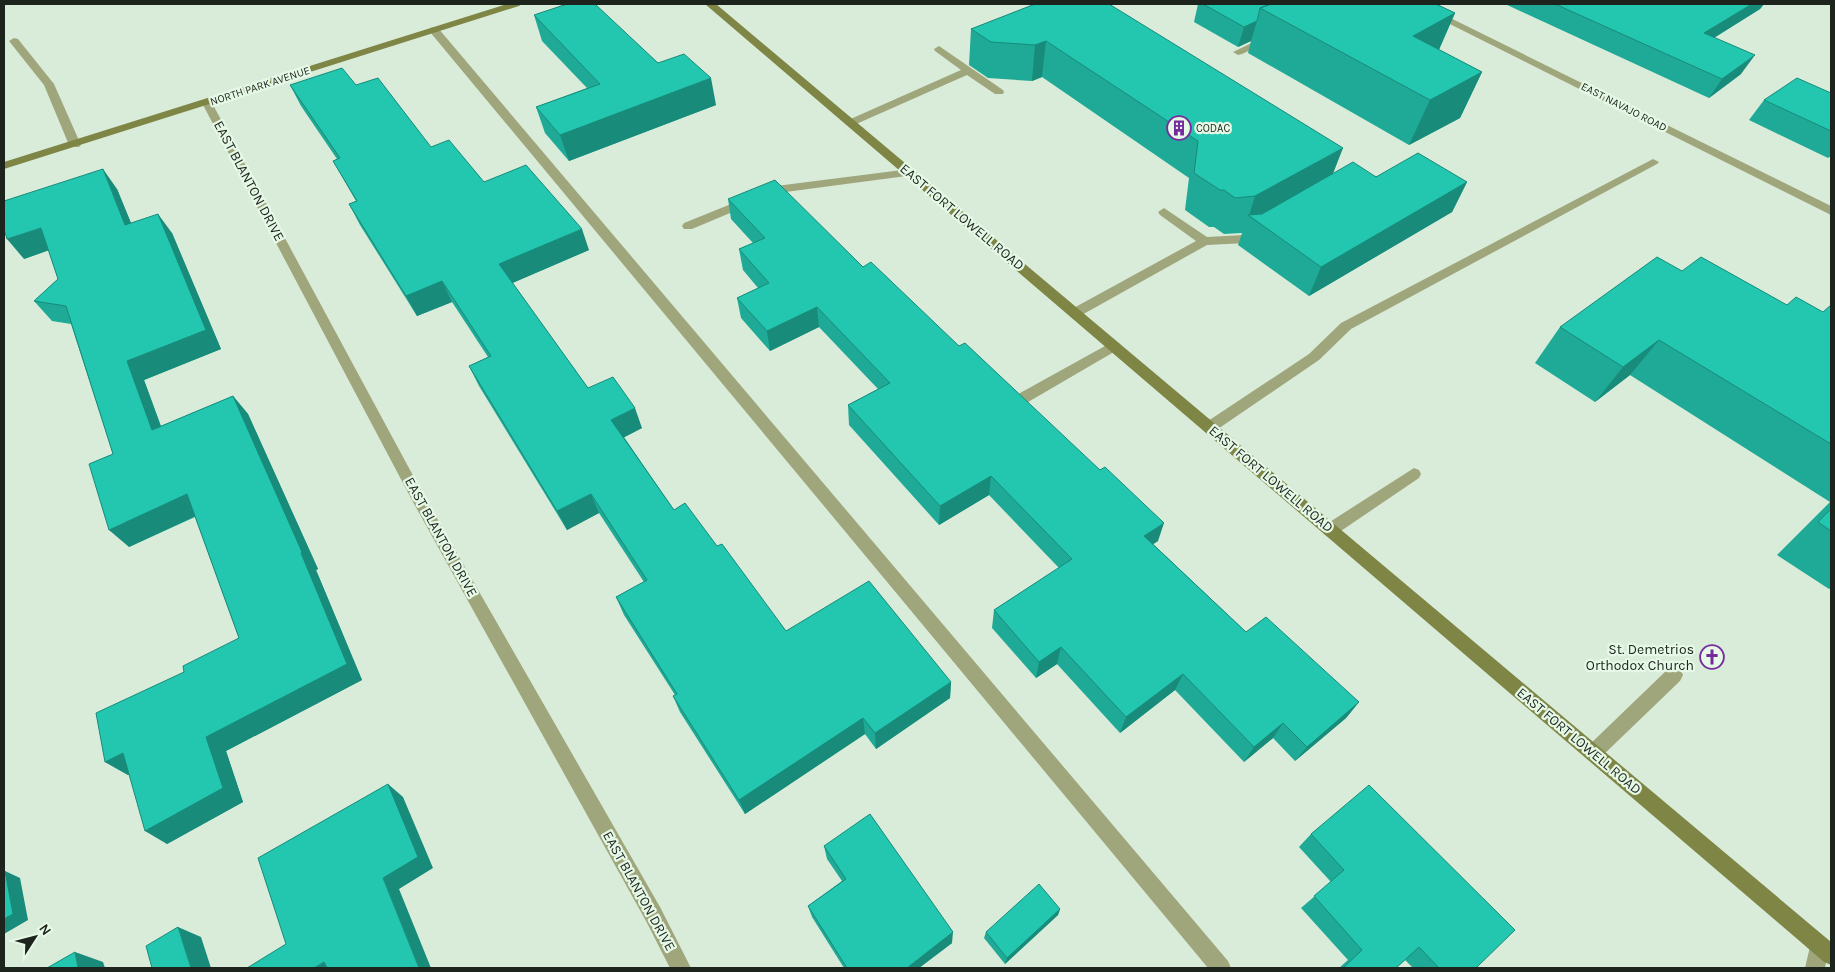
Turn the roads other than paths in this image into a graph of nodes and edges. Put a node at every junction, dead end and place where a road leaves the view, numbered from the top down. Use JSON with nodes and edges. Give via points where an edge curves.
{"nodes":[{"id":1,"x":514,"y":4,"type":"edge"},
{"id":2,"x":710,"y":4,"type":"edge"},
{"id":3,"x":1416,"y":4,"type":"edge"},
{"id":4,"x":434,"y":30,"type":"junction"},
{"id":5,"x":1281,"y":32,"type":"edge"},
{"id":6,"x":14,"y":41,"type":"dead end"},
{"id":7,"x":939,"y":49,"type":"dead end"},
{"id":8,"x":1238,"y":52,"type":"dead end"},
{"id":9,"x":968,"y":71,"type":"junction"},
{"id":10,"x":999,"y":92,"type":"dead end"},
{"id":11,"x":207,"y":103,"type":"junction"},
{"id":12,"x":850,"y":122,"type":"junction"},
{"id":13,"x":75,"y":145,"type":"junction"},
{"id":14,"x":1654,"y":162,"type":"dead end"},
{"id":15,"x":4,"y":166,"type":"edge"},
{"id":16,"x":910,"y":173,"type":"junction"},
{"id":17,"x":1831,"y":211,"type":"edge"},
{"id":18,"x":1164,"y":212,"type":"dead end"},
{"id":19,"x":1272,"y":225,"type":"edge"},
{"id":20,"x":688,"y":226,"type":"dead end"},
{"id":21,"x":1205,"y":241,"type":"junction"},
{"id":22,"x":1075,"y":313,"type":"junction"},
{"id":23,"x":1114,"y":346,"type":"junction"},
{"id":24,"x":1018,"y":401,"type":"edge"},
{"id":25,"x":1210,"y":427,"type":"junction"},
{"id":26,"x":1414,"y":474,"type":"dead end"},
{"id":27,"x":1330,"y":530,"type":"junction"},
{"id":28,"x":1674,"y":675,"type":"dead end"},
{"id":29,"x":1594,"y":753,"type":"junction"},
{"id":30,"x":1825,"y":950,"type":"edge"},
{"id":31,"x":681,"y":968,"type":"edge"},
{"id":32,"x":1221,"y":968,"type":"edge"},
{"id":33,"x":1815,"y":968,"type":"edge"}],
"edges":[{"from":1,"to":4,"type":"main road","name":"NORTH PARK AVENUE"},
{"from":2,"to":12,"type":"main road","name":"EAST FORT LOWELL ROAD"},
{"from":3,"to":17,"type":"street","name":"EAST NAVAJO ROAD"},
{"from":4,"to":11,"type":"main road","name":"NORTH PARK AVENUE"},
{"from":4,"to":32,"type":"street"},
{"from":5,"to":8,"type":"street"},
{"from":6,"to":13,"type":"street","via":[[49,84]]},
{"from":7,"to":9,"type":"street"},
{"from":9,"to":10,"type":"street"},
{"from":9,"to":12,"type":"street"},
{"from":11,"to":13,"type":"main road","name":"NORTH PARK AVENUE"},
{"from":11,"to":31,"type":"street","name":"EAST BLANTON DRIVE","via":[[418,498]]},
{"from":12,"to":16,"type":"main road","name":"EAST FORT LOWELL ROAD"},
{"from":13,"to":15,"type":"main road","name":"NORTH PARK AVENUE"},
{"from":14,"to":25,"type":"street","via":[[1346,326],[1314,357]]},
{"from":16,"to":20,"type":"street","via":[[776,190]]},
{"from":16,"to":22,"type":"main road","name":"EAST FORT LOWELL ROAD"},
{"from":18,"to":21,"type":"street"},
{"from":19,"to":21,"type":"street","via":[[1247,239]]},
{"from":21,"to":22,"type":"street"},
{"from":22,"to":23,"type":"main road","name":"EAST FORT LOWELL ROAD"},
{"from":23,"to":24,"type":"street"},
{"from":23,"to":25,"type":"main road","name":"EAST FORT LOWELL ROAD"},
{"from":25,"to":27,"type":"main road","name":"EAST FORT LOWELL ROAD"},
{"from":26,"to":27,"type":"street"},
{"from":27,"to":29,"type":"main road","name":"EAST FORT LOWELL ROAD"},
{"from":28,"to":29,"type":"street"},
{"from":29,"to":30,"type":"main road","name":"EAST FORT LOWELL ROAD"},
{"from":30,"to":33,"type":"street"}]}
